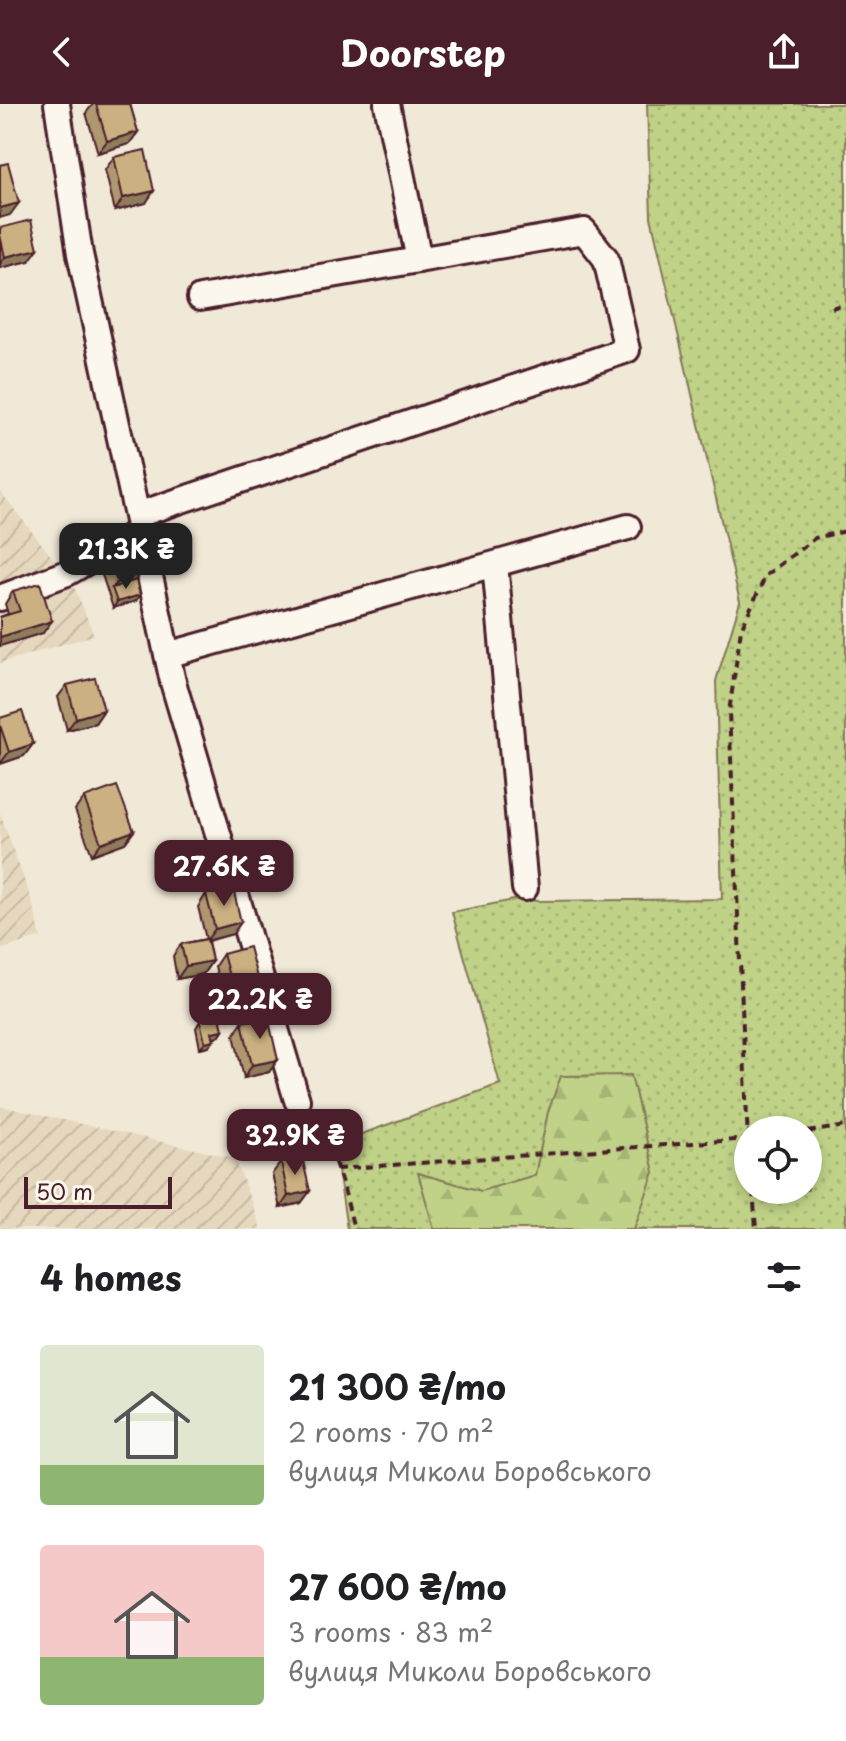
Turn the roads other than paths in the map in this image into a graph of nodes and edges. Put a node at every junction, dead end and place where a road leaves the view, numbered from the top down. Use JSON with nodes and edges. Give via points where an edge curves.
{"nodes":[{"id":1,"x":57,"y":104,"type":"edge"},
{"id":2,"x":387,"y":104,"type":"edge"},
{"id":3,"x":419,"y":260,"type":"junction"},
{"id":4,"x":200,"y":298,"type":"dead end"},
{"id":5,"x":138,"y":523,"type":"junction"},
{"id":6,"x":628,"y":527,"type":"dead end"},
{"id":7,"x":495,"y":564,"type":"junction"},
{"id":8,"x":0,"y":598,"type":"edge"},
{"id":9,"x":167,"y":655,"type":"junction"},
{"id":10,"x":525,"y":888,"type":"dead end"},
{"id":11,"x":297,"y":1100,"type":"road end"}],
"edges":[{"from":1,"to":5,"type":"street","via":[[80,254]]},
{"from":2,"to":3,"type":"street"},
{"from":3,"to":4,"type":"street"},
{"from":3,"to":5,"type":"street","via":[[584,231],[606,259],[627,350]]},
{"from":5,"to":8,"type":"street","via":[[67,573]]},
{"from":5,"to":9,"type":"street"},
{"from":6,"to":7,"type":"street"},
{"from":7,"to":9,"type":"street"},
{"from":7,"to":10,"type":"street"},
{"from":9,"to":11,"type":"street"}]}
